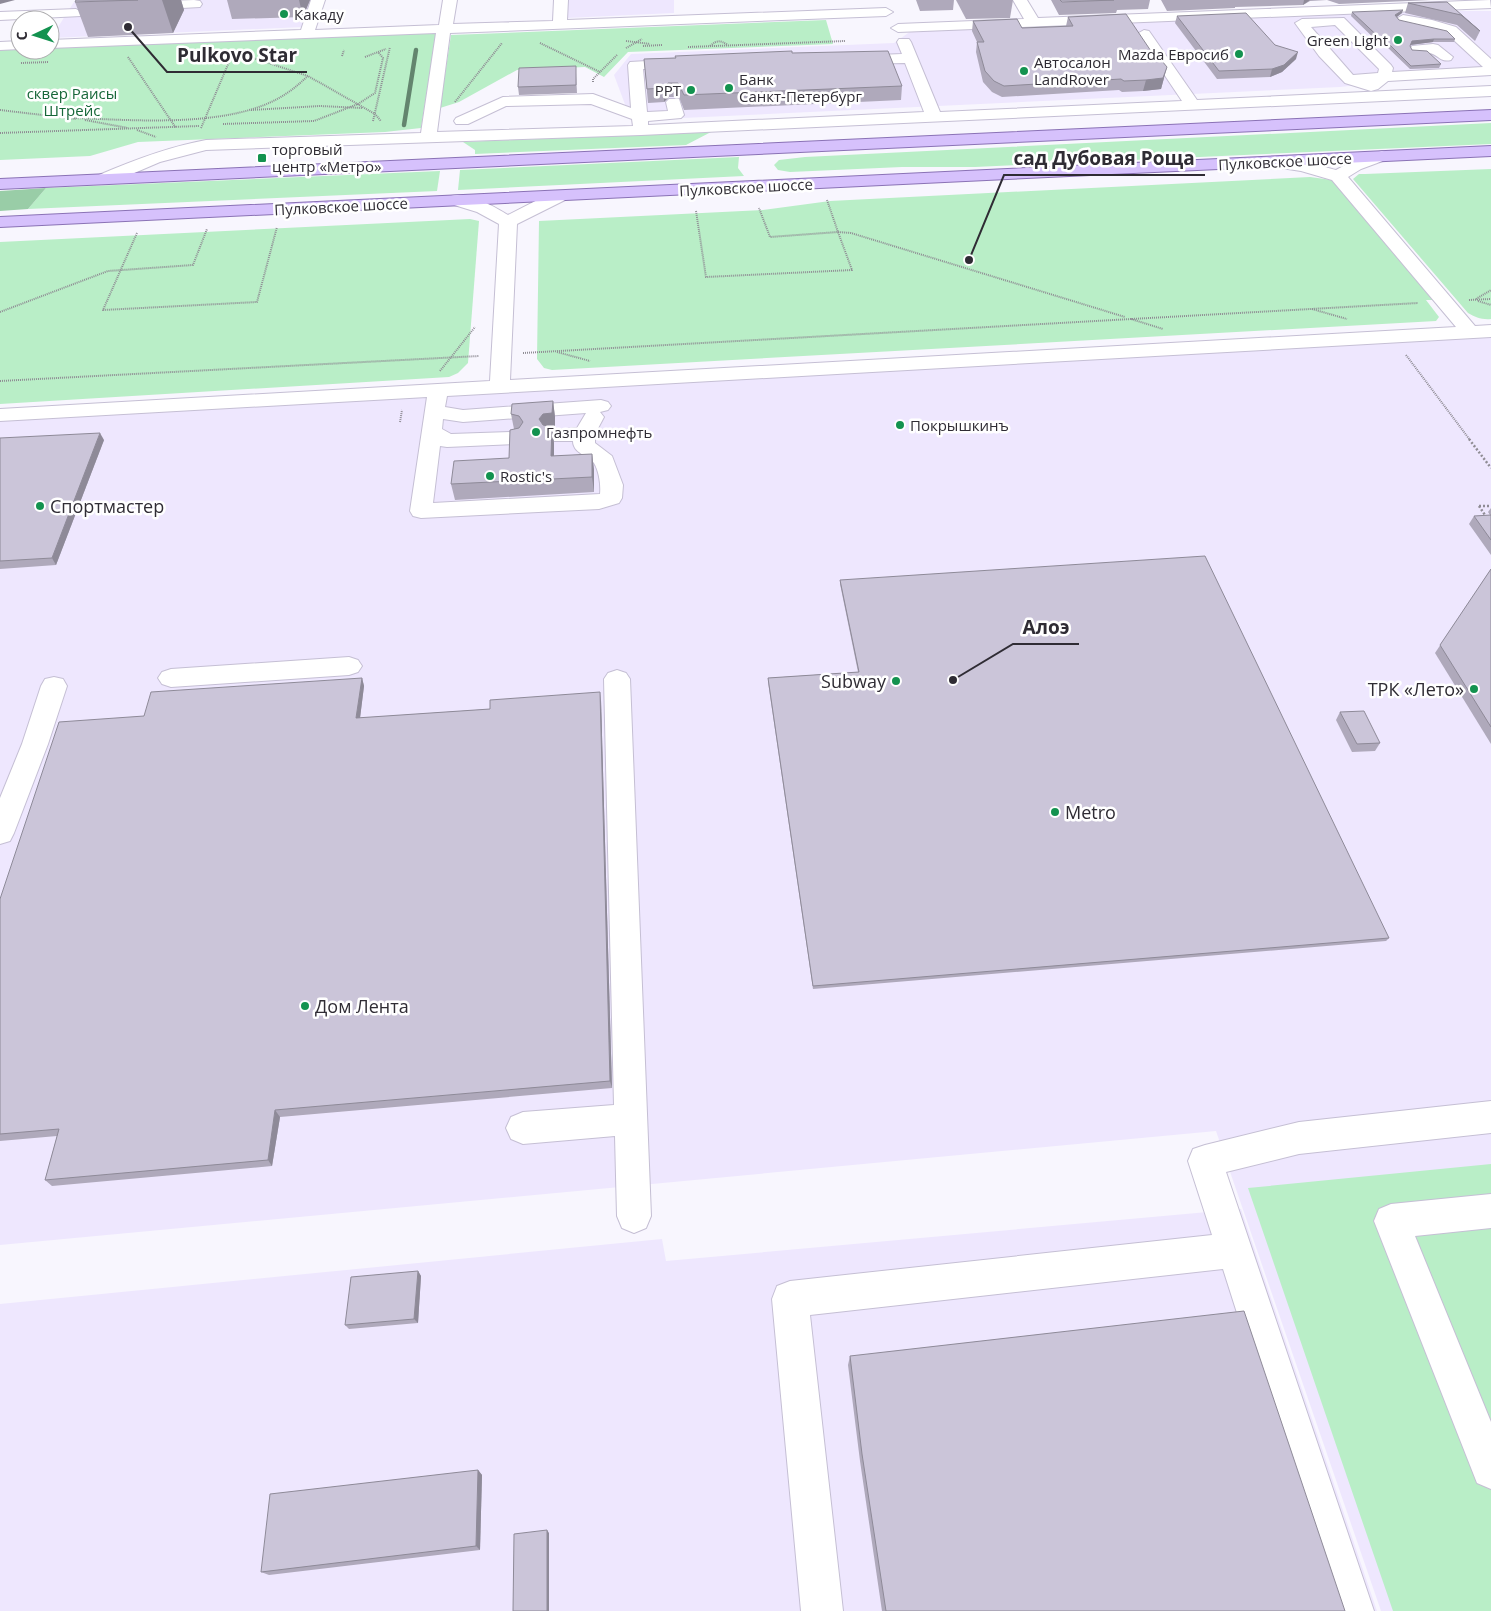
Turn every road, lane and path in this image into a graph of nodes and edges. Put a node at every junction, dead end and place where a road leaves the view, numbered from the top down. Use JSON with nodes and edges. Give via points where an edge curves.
{"nodes":[{"id":1,"x":318,"y":0,"type":"edge"},
{"id":2,"x":450,"y":0,"type":"edge"},
{"id":3,"x":561,"y":0,"type":"edge"},
{"id":4,"x":762,"y":0,"type":"edge"},
{"id":5,"x":1020,"y":0,"type":"edge"},
{"id":6,"x":1191,"y":0,"type":"edge"},
{"id":7,"x":1454,"y":3,"type":"edge"},
{"id":8,"x":1491,"y":4,"type":"edge"},
{"id":9,"x":134,"y":6,"type":"dead end"},
{"id":10,"x":678,"y":6,"type":"dead end"},
{"id":11,"x":884,"y":6,"type":"edge"},
{"id":12,"x":1321,"y":6,"type":"edge"},
{"id":13,"x":82,"y":7,"type":"edge"},
{"id":14,"x":192,"y":11,"type":"edge"},
{"id":15,"x":0,"y":16,"type":"edge"},
{"id":16,"x":1203,"y":16,"type":"junction"},
{"id":17,"x":767,"y":17,"type":"junction"},
{"id":18,"x":680,"y":20,"type":"junction"},
{"id":19,"x":1339,"y":21,"type":"junction"},
{"id":20,"x":1034,"y":22,"type":"junction"},
{"id":21,"x":560,"y":24,"type":"junction"},
{"id":22,"x":513,"y":27,"type":"junction"},
{"id":23,"x":898,"y":28,"type":"junction"},
{"id":24,"x":444,"y":29,"type":"junction"},
{"id":25,"x":425,"y":30,"type":"junction"},
{"id":26,"x":1414,"y":30,"type":"edge"},
{"id":27,"x":307,"y":34,"type":"junction"},
{"id":28,"x":1144,"y":34,"type":"dead end"},
{"id":29,"x":60,"y":35,"type":"edge"},
{"id":30,"x":60,"y":36,"type":"edge"},
{"id":31,"x":179,"y":39,"type":"junction"},
{"id":32,"x":622,"y":40,"type":"dead end"},
{"id":33,"x":845,"y":41,"type":"dead end"},
{"id":34,"x":655,"y":44,"type":"junction"},
{"id":35,"x":728,"y":45,"type":"junction"},
{"id":36,"x":668,"y":46,"type":"dead end"},
{"id":37,"x":710,"y":46,"type":"junction"},
{"id":38,"x":682,"y":47,"type":"dead end"},
{"id":39,"x":389,"y":48,"type":"junction"},
{"id":40,"x":626,"y":48,"type":"dead end"},
{"id":41,"x":125,"y":50,"type":"dead end"},
{"id":42,"x":344,"y":50,"type":"dead end"},
{"id":43,"x":378,"y":52,"type":"junction"},
{"id":44,"x":241,"y":54,"type":"dead end"},
{"id":45,"x":232,"y":55,"type":"dead end"},
{"id":46,"x":342,"y":56,"type":"dead end"},
{"id":47,"x":365,"y":57,"type":"dead end"},
{"id":48,"x":910,"y":58,"type":"junction"},
{"id":49,"x":842,"y":60,"type":"edge"},
{"id":50,"x":695,"y":63,"type":"edge"},
{"id":51,"x":1404,"y":63,"type":"edge"},
{"id":52,"x":1491,"y":69,"type":"edge"},
{"id":53,"x":1377,"y":70,"type":"junction"},
{"id":54,"x":600,"y":72,"type":"dead end"},
{"id":55,"x":1466,"y":72,"type":"junction"},
{"id":56,"x":308,"y":76,"type":"junction"},
{"id":57,"x":1349,"y":80,"type":"junction"},
{"id":58,"x":1331,"y":81,"type":"dead end"},
{"id":59,"x":1491,"y":82,"type":"edge"},
{"id":60,"x":1198,"y":86,"type":"dead end"},
{"id":61,"x":1181,"y":90,"type":"junction"},
{"id":62,"x":1491,"y":92,"type":"edge"},
{"id":63,"x":358,"y":104,"type":"junction"},
{"id":64,"x":1220,"y":104,"type":"junction"},
{"id":65,"x":1193,"y":105,"type":"junction"},
{"id":66,"x":351,"y":107,"type":"junction"},
{"id":67,"x":365,"y":108,"type":"junction"},
{"id":68,"x":0,"y":110,"type":"edge"},
{"id":69,"x":931,"y":110,"type":"junction"},
{"id":70,"x":246,"y":111,"type":"junction"},
{"id":71,"x":375,"y":114,"type":"junction"},
{"id":72,"x":1491,"y":115,"type":"edge"},
{"id":73,"x":206,"y":117,"type":"junction"},
{"id":74,"x":74,"y":118,"type":"junction"},
{"id":75,"x":171,"y":120,"type":"junction"},
{"id":76,"x":462,"y":121,"type":"joint"},
{"id":77,"x":373,"y":122,"type":"dead end"},
{"id":78,"x":641,"y":123,"type":"junction"},
{"id":79,"x":210,"y":125,"type":"dead end"},
{"id":80,"x":218,"y":125,"type":"dead end"},
{"id":81,"x":750,"y":125,"type":"junction"},
{"id":82,"x":1276,"y":125,"type":"junction"},
{"id":83,"x":202,"y":126,"type":"junction"},
{"id":84,"x":387,"y":126,"type":"dead end"},
{"id":85,"x":176,"y":128,"type":"junction"},
{"id":86,"x":133,"y":129,"type":"junction"},
{"id":87,"x":0,"y":133,"type":"edge"},
{"id":88,"x":198,"y":135,"type":"dead end"},
{"id":89,"x":156,"y":137,"type":"dead end"},
{"id":90,"x":428,"y":137,"type":"junction"},
{"id":91,"x":823,"y":146,"type":"junction"},
{"id":92,"x":691,"y":152,"type":"junction"},
{"id":93,"x":1491,"y":152,"type":"edge"},
{"id":94,"x":1382,"y":156,"type":"junction"},
{"id":95,"x":1268,"y":162,"type":"junction"},
{"id":96,"x":1338,"y":176,"type":"junction"},
{"id":97,"x":105,"y":179,"type":"junction"},
{"id":98,"x":845,"y":182,"type":"junction"},
{"id":99,"x":0,"y":184,"type":"edge"},
{"id":100,"x":561,"y":195,"type":"junction"},
{"id":101,"x":457,"y":200,"type":"junction"},
{"id":102,"x":827,"y":200,"type":"dead end"},
{"id":103,"x":759,"y":208,"type":"dead end"},
{"id":104,"x":696,"y":211,"type":"dead end"},
{"id":105,"x":0,"y":222,"type":"edge"},
{"id":106,"x":508,"y":222,"type":"junction"},
{"id":107,"x":276,"y":228,"type":"dead end"},
{"id":108,"x":206,"y":231,"type":"dead end"},
{"id":109,"x":838,"y":232,"type":"junction"},
{"id":110,"x":138,"y":233,"type":"dead end"},
{"id":111,"x":121,"y":268,"type":"junction"},
{"id":112,"x":1491,"y":290,"type":"edge"},
{"id":113,"x":1424,"y":302,"type":"dead end"},
{"id":114,"x":1491,"y":305,"type":"edge"},
{"id":115,"x":1309,"y":309,"type":"junction"},
{"id":116,"x":0,"y":312,"type":"edge"},
{"id":117,"x":1129,"y":318,"type":"junction"},
{"id":118,"x":1136,"y":320,"type":"dead end"},
{"id":119,"x":1353,"y":321,"type":"dead end"},
{"id":120,"x":475,"y":327,"type":"dead end"},
{"id":121,"x":1491,"y":330,"type":"edge"},
{"id":122,"x":1470,"y":332,"type":"junction"},
{"id":123,"x":551,"y":351,"type":"junction"},
{"id":124,"x":530,"y":352,"type":"dead end"},
{"id":125,"x":1404,"y":353,"type":"dead end"},
{"id":126,"x":473,"y":356,"type":"dead end"},
{"id":127,"x":452,"y":357,"type":"junction"},
{"id":128,"x":593,"y":362,"type":"dead end"},
{"id":129,"x":614,"y":380,"type":"junction"},
{"id":130,"x":0,"y":381,"type":"edge"},
{"id":131,"x":500,"y":387,"type":"junction"},
{"id":132,"x":601,"y":406,"type":"junction"},
{"id":133,"x":0,"y":415,"type":"edge"},
{"id":134,"x":441,"y":415,"type":"junction"},
{"id":135,"x":463,"y":416,"type":"junction"},
{"id":136,"x":584,"y":434,"type":"junction"},
{"id":137,"x":554,"y":435,"type":"edge"},
{"id":138,"x":513,"y":438,"type":"edge"},
{"id":139,"x":1491,"y":468,"type":"edge"},
{"id":140,"x":443,"y":495,"type":"dead end"},
{"id":141,"x":1491,"y":506,"type":"edge"},
{"id":142,"x":1491,"y":518,"type":"edge"},
{"id":143,"x":349,"y":666,"type":"dead end"},
{"id":144,"x":171,"y":678,"type":"dead end"},
{"id":145,"x":617,"y":679,"type":"dead end"},
{"id":146,"x":54,"y":686,"type":"dead end"},
{"id":147,"x":0,"y":833,"type":"edge"},
{"id":148,"x":1491,"y":1117,"type":"edge"},
{"id":149,"x":630,"y":1119,"type":"junction"},
{"id":150,"x":523,"y":1128,"type":"dead end"},
{"id":151,"x":1491,"y":1211,"type":"edge"},
{"id":152,"x":634,"y":1216,"type":"dead end"},
{"id":153,"x":1235,"y":1250,"type":"junction"},
{"id":154,"x":1491,"y":1469,"type":"edge"},
{"id":155,"x":822,"y":1611,"type":"edge"},
{"id":156,"x":1354,"y":1611,"type":"edge"}],
"edges":[{"from":1,"to":27,"type":"street"},
{"from":2,"to":24,"type":"street"},
{"from":3,"to":21,"type":"street"},
{"from":4,"to":17,"type":"street"},
{"from":5,"to":20,"type":"street"},
{"from":6,"to":16,"type":"street"},
{"from":7,"to":8,"type":"street"},
{"from":7,"to":12,"type":"street"},
{"from":9,"to":14,"type":"street"},
{"from":10,"to":18,"type":"street"},
{"from":11,"to":17,"type":"street"},
{"from":11,"to":23,"type":"street"},
{"from":12,"to":16,"type":"street"},
{"from":13,"to":15,"type":"street"},
{"from":13,"to":29,"type":"street"},
{"from":14,"to":31,"type":"street"},
{"from":16,"to":20,"type":"street"},
{"from":17,"to":18,"type":"street"},
{"from":18,"to":21,"type":"street"},
{"from":19,"to":52,"type":"street","via":[[1405,18],[1451,30]]},
{"from":19,"to":53,"type":"street"},
{"from":19,"to":57,"type":"street","via":[[1302,23],[1302,28]]},
{"from":20,"to":23,"type":"street"},
{"from":21,"to":22,"type":"street"},
{"from":22,"to":24,"type":"street"},
{"from":22,"to":54,"type":"path"},
{"from":22,"to":76,"type":"path","via":[[449,112]]},
{"from":23,"to":48,"type":"street"},
{"from":24,"to":25,"type":"street"},
{"from":24,"to":90,"type":"street"},
{"from":25,"to":27,"type":"street"},
{"from":25,"to":39,"type":"path"},
{"from":26,"to":52,"type":"street","via":[[1432,56]]},
{"from":27,"to":31,"type":"street"},
{"from":28,"to":61,"type":"street"},
{"from":30,"to":31,"type":"street"},
{"from":32,"to":34,"type":"path"},
{"from":33,"to":35,"type":"path"},
{"from":34,"to":36,"type":"path"},
{"from":34,"to":40,"type":"path"},
{"from":35,"to":37,"type":"path"},
{"from":35,"to":37,"type":"path","via":[[716,41]]},
{"from":37,"to":38,"type":"path"},
{"from":39,"to":43,"type":"path"},
{"from":39,"to":71,"type":"path"},
{"from":41,"to":75,"type":"path"},
{"from":42,"to":46,"type":"path"},
{"from":43,"to":47,"type":"path"},
{"from":43,"to":63,"type":"path","via":[[383,58],[374,93]]},
{"from":44,"to":56,"type":"path"},
{"from":45,"to":73,"type":"path"},
{"from":48,"to":49,"type":"street"},
{"from":48,"to":69,"type":"street"},
{"from":50,"to":78,"type":"street","via":[[635,65]]},
{"from":51,"to":53,"type":"street"},
{"from":52,"to":55,"type":"street"},
{"from":53,"to":55,"type":"street"},
{"from":53,"to":57,"type":"street"},
{"from":53,"to":62,"type":"street"},
{"from":53,"to":64,"type":"street"},
{"from":55,"to":59,"type":"street"},
{"from":56,"to":63,"type":"path"},
{"from":56,"to":70,"type":"path","via":[[299,86],[280,97]]},
{"from":57,"to":58,"type":"street"},
{"from":60,"to":61,"type":"street"},
{"from":61,"to":65,"type":"street"},
{"from":61,"to":69,"type":"street"},
{"from":63,"to":66,"type":"path"},
{"from":63,"to":67,"type":"path"},
{"from":64,"to":65,"type":"street"},
{"from":64,"to":82,"type":"street"},
{"from":65,"to":69,"type":"street"},
{"from":66,"to":67,"type":"path"},
{"from":66,"to":70,"type":"path"},
{"from":66,"to":80,"type":"path","via":[[314,121]]},
{"from":67,"to":71,"type":"path"},
{"from":68,"to":74,"type":"path"},
{"from":69,"to":78,"type":"street","via":[[675,109]]},
{"from":69,"to":81,"type":"street"},
{"from":70,"to":73,"type":"path"},
{"from":71,"to":77,"type":"path"},
{"from":71,"to":84,"type":"path"},
{"from":72,"to":82,"type":"main road"},
{"from":73,"to":75,"type":"path"},
{"from":73,"to":83,"type":"path"},
{"from":74,"to":75,"type":"path"},
{"from":74,"to":86,"type":"path"},
{"from":75,"to":85,"type":"path"},
{"from":76,"to":78,"type":"street","via":[[503,102],[593,99]]},
{"from":78,"to":81,"type":"street"},
{"from":78,"to":90,"type":"street"},
{"from":79,"to":83,"type":"path"},
{"from":81,"to":92,"type":"street"},
{"from":82,"to":91,"type":"main road"},
{"from":83,"to":85,"type":"path"},
{"from":83,"to":88,"type":"path"},
{"from":85,"to":86,"type":"path"},
{"from":86,"to":87,"type":"path"},
{"from":86,"to":89,"type":"path"},
{"from":90,"to":97,"type":"street","via":[[206,145],[161,155]]},
{"from":91,"to":92,"type":"main road"},
{"from":91,"to":98,"type":"main road","via":[[768,156],[761,162],[762,167],[773,175]]},
{"from":92,"to":97,"type":"main road"},
{"from":93,"to":94,"type":"main road","name":"Пулковское шоссе"},
{"from":94,"to":95,"type":"main road","name":"Пулковское шоссе"},
{"from":94,"to":96,"type":"street"},
{"from":95,"to":96,"type":"street","via":[[1302,166]]},
{"from":95,"to":98,"type":"main road","name":"Пулковское шоссе"},
{"from":96,"to":122,"type":"street"},
{"from":97,"to":99,"type":"main road"},
{"from":98,"to":100,"type":"main road","name":"Пулковское шоссе"},
{"from":100,"to":101,"type":"main road","name":"Пулковское шоссе"},
{"from":100,"to":106,"type":"street"},
{"from":101,"to":105,"type":"main road","name":"Пулковское шоссе"},
{"from":101,"to":106,"type":"street","via":[[483,208]]},
{"from":102,"to":109,"type":"path"},
{"from":103,"to":109,"type":"path","via":[[770,237]]},
{"from":104,"to":109,"type":"path","via":[[706,277],[852,270]]},
{"from":106,"to":131,"type":"street"},
{"from":107,"to":111,"type":"path","via":[[257,302],[103,310]]},
{"from":108,"to":111,"type":"path","via":[[194,265]]},
{"from":109,"to":117,"type":"path","via":[[851,233]]},
{"from":110,"to":111,"type":"path"},
{"from":111,"to":116,"type":"path"},
{"from":112,"to":114,"type":"path","via":[[1475,300]]},
{"from":113,"to":115,"type":"path"},
{"from":115,"to":117,"type":"path"},
{"from":115,"to":119,"type":"path"},
{"from":117,"to":118,"type":"path"},
{"from":117,"to":123,"type":"path"},
{"from":120,"to":127,"type":"path"},
{"from":121,"to":122,"type":"street"},
{"from":122,"to":129,"type":"street"},
{"from":123,"to":124,"type":"path"},
{"from":123,"to":128,"type":"path"},
{"from":125,"to":139,"type":"path"},
{"from":126,"to":127,"type":"path"},
{"from":127,"to":130,"type":"path"},
{"from":127,"to":134,"type":"path"},
{"from":129,"to":131,"type":"street"},
{"from":129,"to":132,"type":"street"},
{"from":131,"to":134,"type":"street"},
{"from":132,"to":135,"type":"street"},
{"from":132,"to":136,"type":"street"},
{"from":133,"to":134,"type":"street"},
{"from":134,"to":135,"type":"street"},
{"from":134,"to":135,"type":"street"},
{"from":134,"to":136,"type":"street","via":[[421,511],[598,502],[611,498],[612,485],[604,461],[584,445]]},
{"from":134,"to":138,"type":"street"},
{"from":134,"to":140,"type":"street"},
{"from":136,"to":137,"type":"street"},
{"from":141,"to":142,"type":"path","via":[[1479,506],[1487,518]]},
{"from":143,"to":144,"type":"street"},
{"from":145,"to":149,"type":"street"},
{"from":146,"to":147,"type":"street"},
{"from":148,"to":153,"type":"street","via":[[1299,1138],[1205,1161]]},
{"from":149,"to":150,"type":"street"},
{"from":149,"to":152,"type":"street"},
{"from":151,"to":154,"type":"street","via":[[1391,1221]]},
{"from":153,"to":155,"type":"street","via":[[790,1299]]},
{"from":153,"to":156,"type":"street"}]}
